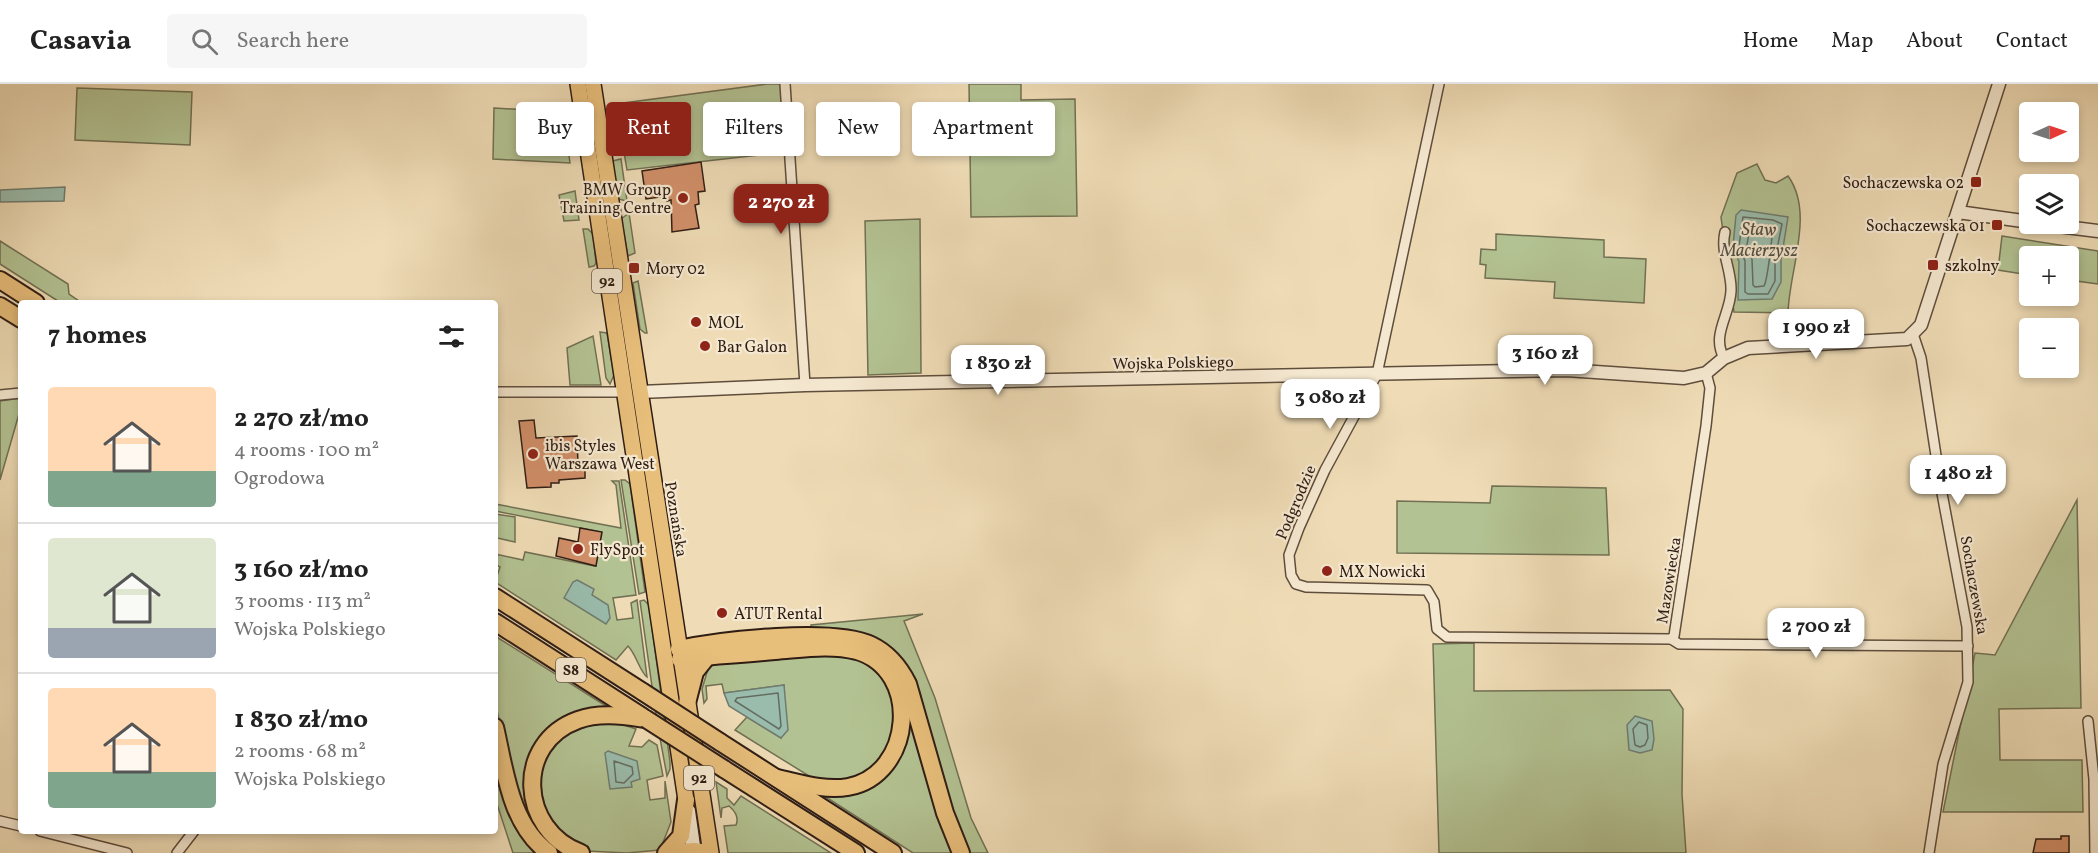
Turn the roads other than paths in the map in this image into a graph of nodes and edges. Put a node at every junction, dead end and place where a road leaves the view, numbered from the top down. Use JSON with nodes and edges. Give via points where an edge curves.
{"nodes":[{"id":1,"x":578,"y":84,"type":"edge"},
{"id":2,"x":592,"y":84,"type":"edge"},
{"id":3,"x":785,"y":84,"type":"edge"},
{"id":4,"x":1439,"y":84,"type":"edge"},
{"id":5,"x":1999,"y":84,"type":"edge"},
{"id":6,"x":1958,"y":212,"type":"junction"},
{"id":7,"x":2019,"y":220,"type":"edge"},
{"id":8,"x":2079,"y":229,"type":"edge"},
{"id":9,"x":2098,"y":231,"type":"edge"},
{"id":10,"x":1725,"y":232,"type":"dead end"},
{"id":11,"x":0,"y":280,"type":"edge"},
{"id":12,"x":31,"y":300,"type":"edge"},
{"id":13,"x":0,"y":306,"type":"edge"},
{"id":14,"x":18,"y":317,"type":"edge"},
{"id":15,"x":1913,"y":334,"type":"junction"},
{"id":16,"x":1724,"y":358,"type":"junction"},
{"id":17,"x":1706,"y":373,"type":"junction"},
{"id":18,"x":1377,"y":374,"type":"junction"},
{"id":19,"x":805,"y":385,"type":"junction"},
{"id":20,"x":498,"y":392,"type":"edge"},
{"id":21,"x":632,"y":392,"type":"junction"},
{"id":22,"x":18,"y":393,"type":"edge"},
{"id":23,"x":0,"y":395,"type":"edge"},
{"id":24,"x":498,"y":599,"type":"edge"},
{"id":25,"x":498,"y":624,"type":"edge"},
{"id":26,"x":1447,"y":638,"type":"joint"},
{"id":27,"x":1671,"y":639,"type":"junction"},
{"id":28,"x":1968,"y":646,"type":"junction"},
{"id":29,"x":674,"y":655,"type":"junction"},
{"id":30,"x":707,"y":657,"type":"junction"},
{"id":31,"x":687,"y":703,"type":"junction"},
{"id":32,"x":646,"y":719,"type":"junction"},
{"id":33,"x":2088,"y":721,"type":"dead end"},
{"id":34,"x":498,"y":739,"type":"edge"},
{"id":35,"x":777,"y":778,"type":"junction"},
{"id":36,"x":686,"y":800,"type":"junction"},
{"id":37,"x":0,"y":821,"type":"edge"},
{"id":38,"x":18,"y":825,"type":"edge"},
{"id":39,"x":52,"y":834,"type":"edge"},
{"id":40,"x":192,"y":834,"type":"edge"},
{"id":41,"x":701,"y":852,"type":"edge"},
{"id":42,"x":127,"y":853,"type":"edge"},
{"id":43,"x":177,"y":853,"type":"edge"},
{"id":44,"x":549,"y":853,"type":"edge"},
{"id":45,"x":581,"y":853,"type":"edge"},
{"id":46,"x":666,"y":853,"type":"edge"},
{"id":47,"x":673,"y":853,"type":"edge"},
{"id":48,"x":856,"y":853,"type":"edge"},
{"id":49,"x":893,"y":853,"type":"edge"},
{"id":50,"x":962,"y":853,"type":"edge"},
{"id":51,"x":1929,"y":853,"type":"edge"},
{"id":52,"x":2095,"y":853,"type":"edge"}],
"edges":[{"from":1,"to":21,"type":"main road","name":"Poznańska","number":"92"},
{"from":2,"to":21,"type":"main road","name":"Poznańska","number":"92"},
{"from":3,"to":19,"type":"street"},
{"from":4,"to":18,"type":"street","name":"Podgrodzie"},
{"from":5,"to":6,"type":"street"},
{"from":6,"to":7,"type":"street"},
{"from":6,"to":15,"type":"street","via":[[1921,325]]},
{"from":8,"to":9,"type":"street"},
{"from":10,"to":16,"type":"street","via":[[1724,254],[1730,270],[1731,294],[1719,334]]},
{"from":11,"to":12,"type":"highway"},
{"from":13,"to":14,"type":"highway"},
{"from":15,"to":16,"type":"street","via":[[1907,339],[1887,342],[1748,348]]},
{"from":15,"to":28,"type":"street","name":"Sochaczewska","via":[[1921,358]]},
{"from":16,"to":17,"type":"street"},
{"from":17,"to":18,"type":"street","name":"Wojska Polskiego","via":[[1684,378],[1566,370]]},
{"from":17,"to":27,"type":"street","name":"Mazowiecka","via":[[1710,388],[1706,426]]},
{"from":18,"to":19,"type":"street","name":"Wojska Polskiego"},
{"from":18,"to":26,"type":"street","name":"Podgrodzie","via":[[1325,470],[1299,528],[1289,555],[1291,575],[1296,584],[1306,586],[1427,590],[1434,602],[1437,629]]},
{"from":19,"to":21,"type":"street","name":"Wojska Polskiego"},
{"from":20,"to":21,"type":"street"},
{"from":21,"to":29,"type":"main road","name":"Poznańska","number":"92"},
{"from":22,"to":23,"type":"street"},
{"from":24,"to":35,"type":"highway","number":"S8","bridge":true},
{"from":25,"to":32,"type":"highway","number":"S8"},
{"from":26,"to":27,"type":"street","name":"Mazowiecka"},
{"from":27,"to":28,"type":"street","via":[[1679,644]]},
{"from":28,"to":51,"type":"street","name":"Sochaczewska","via":[[1968,682],[1943,764]]},
{"from":29,"to":30,"type":"highway"},
{"from":29,"to":31,"type":"main road","name":"Poznańska","number":"92"},
{"from":29,"to":36,"type":"main road","name":"Poznańska","number":"92"},
{"from":29,"to":50,"type":"highway","via":[[706,644],[816,636],[856,639],[881,650],[908,684],[945,813]]},
{"from":30,"to":31,"type":"highway","via":[[694,672]]},
{"from":30,"to":35,"type":"highway","via":[[840,648],[875,661],[894,680],[902,724],[897,747],[879,771],[858,784],[833,789]]},
{"from":31,"to":41,"type":"main road","name":"Poznańska","number":"92"},
{"from":32,"to":45,"type":"highway","via":[[589,717],[561,729],[543,747],[532,777],[537,814],[558,841]]},
{"from":32,"to":48,"type":"highway","number":"S8","bridge":true},
{"from":33,"to":52,"type":"street"},
{"from":34,"to":44,"type":"highway","via":[[518,812],[532,837]]},
{"from":35,"to":49,"type":"highway","number":"S8"},
{"from":36,"to":41,"type":"main road","name":"Poznańska"},
{"from":36,"to":46,"type":"highway","via":[[681,836]]},
{"from":37,"to":38,"type":"street"},
{"from":39,"to":42,"type":"street"},
{"from":40,"to":43,"type":"street"},
{"from":41,"to":47,"type":"highway"}]}
